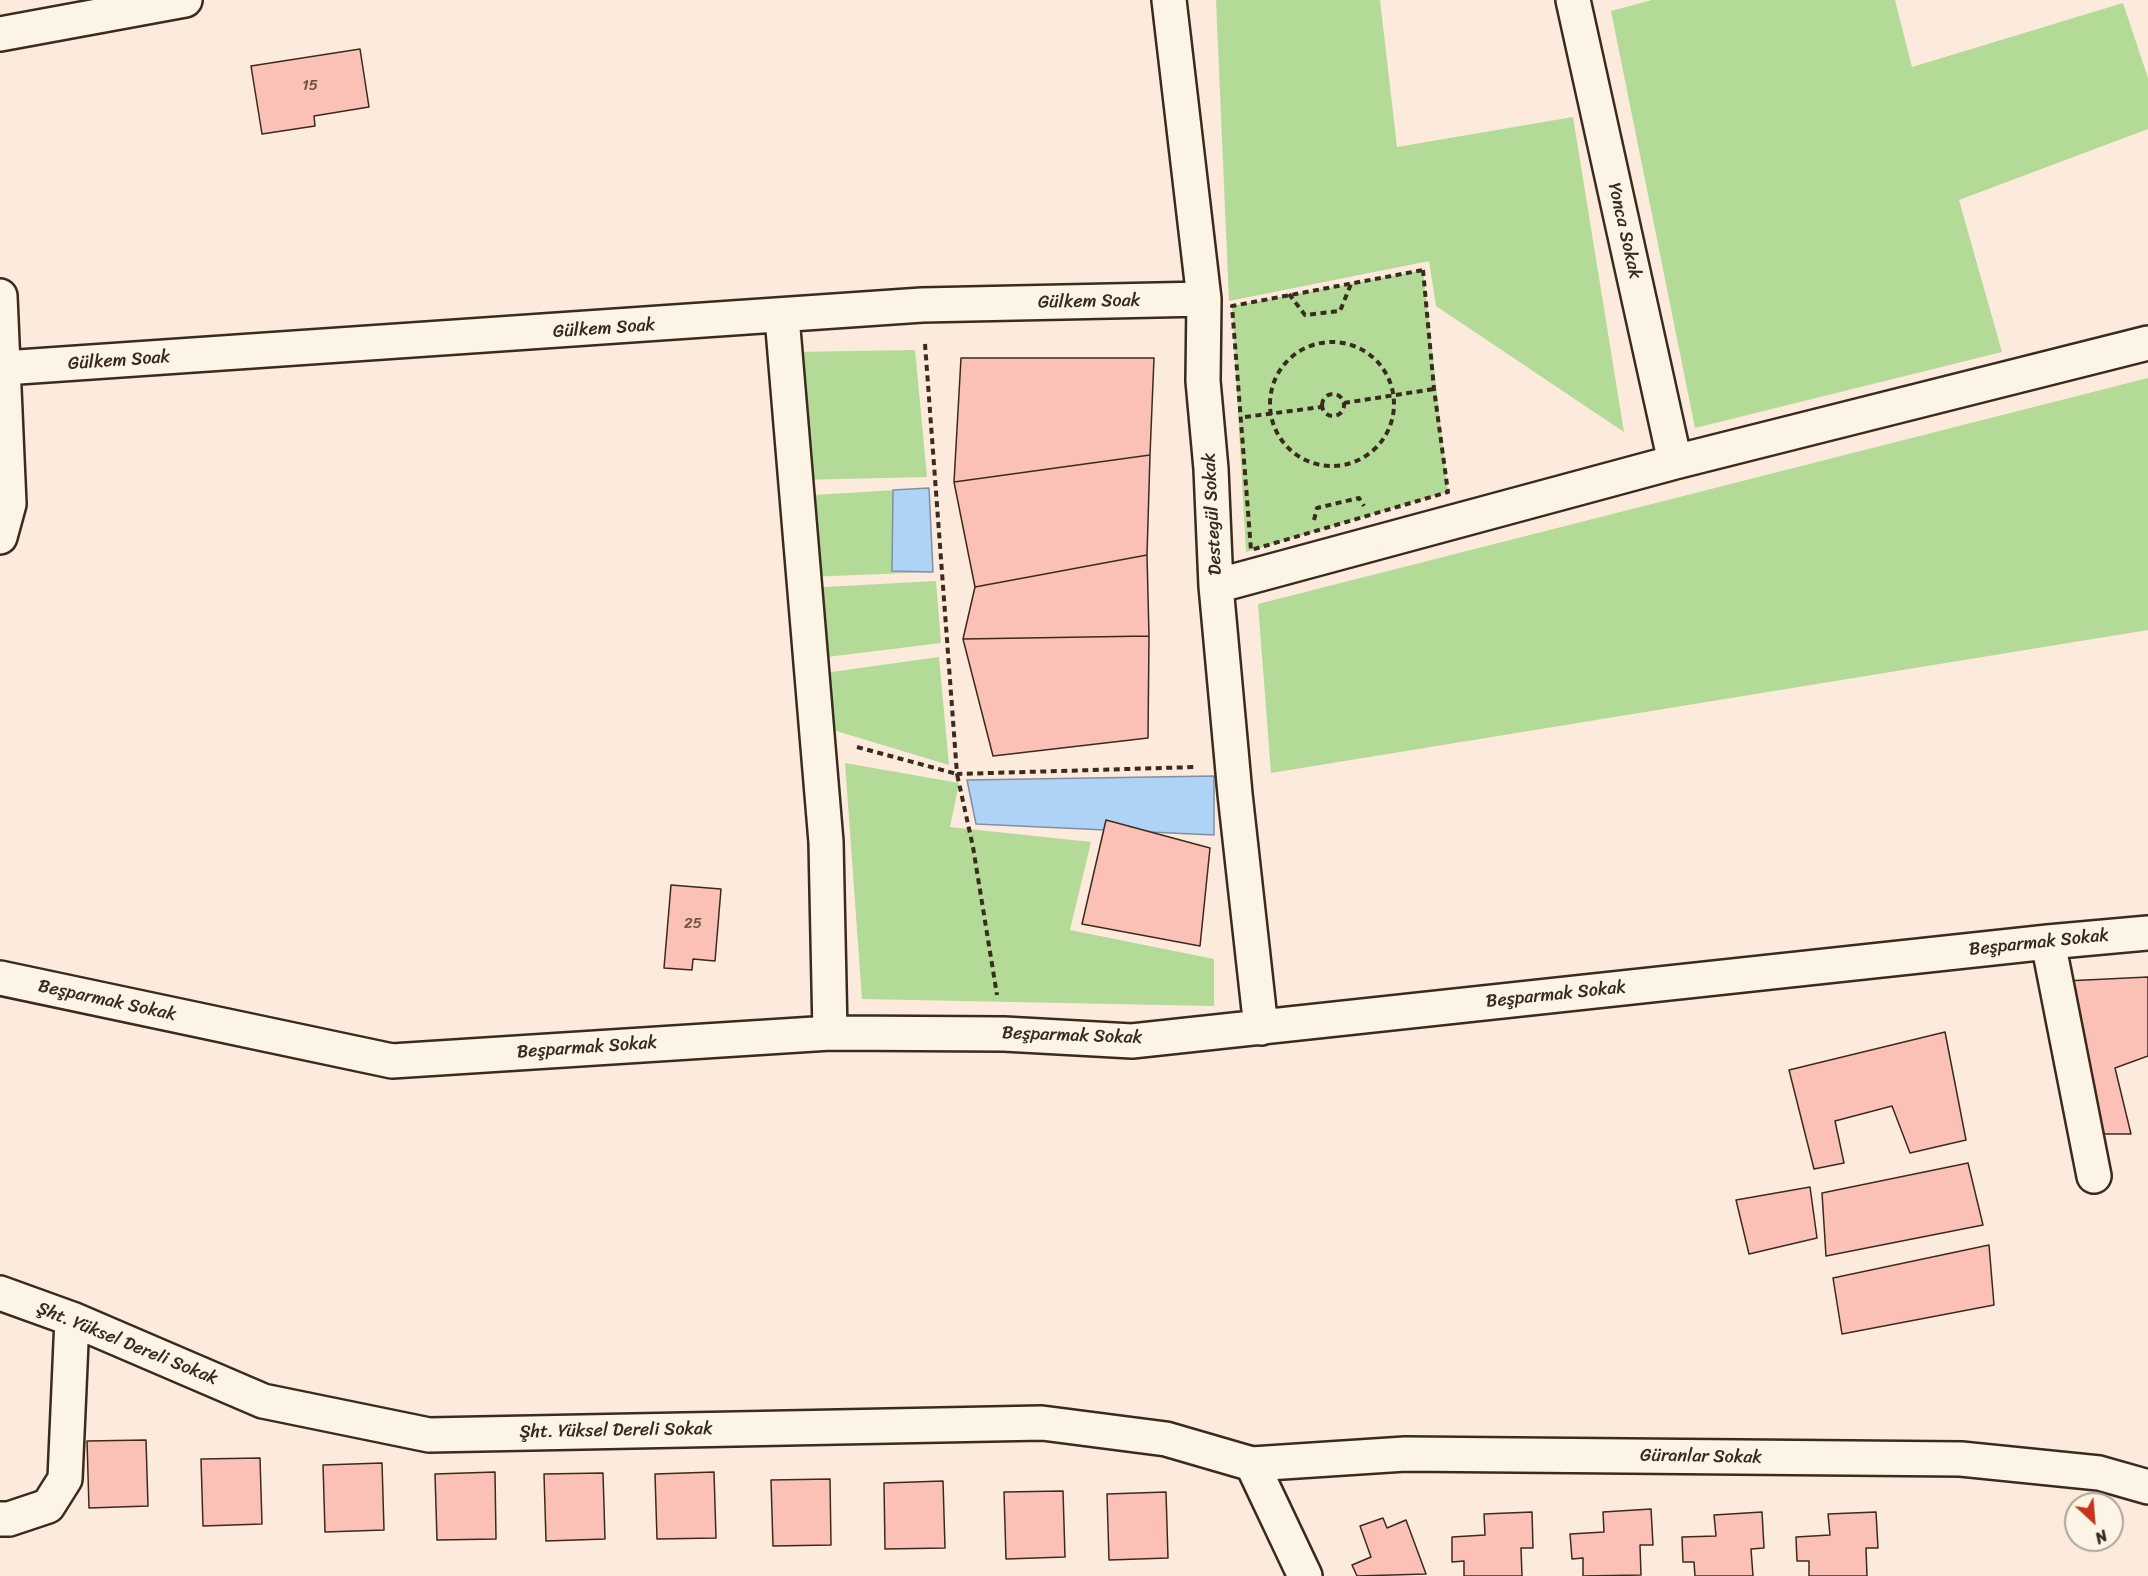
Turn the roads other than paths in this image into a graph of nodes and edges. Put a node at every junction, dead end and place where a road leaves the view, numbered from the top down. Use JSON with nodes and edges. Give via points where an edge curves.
{"nodes":[{"id":1,"x":185,"y":0,"type":"edge"},
{"id":2,"x":1169,"y":0,"type":"edge"},
{"id":3,"x":1573,"y":0,"type":"edge"},
{"id":4,"x":0,"y":34,"type":"edge"},
{"id":5,"x":0,"y":296,"type":"edge"},
{"id":6,"x":1204,"y":299,"type":"junction"},
{"id":7,"x":782,"y":317,"type":"junction"},
{"id":8,"x":2148,"y":343,"type":"edge"},
{"id":9,"x":4,"y":368,"type":"junction"},
{"id":10,"x":1675,"y":462,"type":"junction"},
{"id":11,"x":0,"y":537,"type":"edge"},
{"id":12,"x":1216,"y":586,"type":"junction"},
{"id":13,"x":2148,"y":933,"type":"edge"},
{"id":14,"x":2048,"y":942,"type":"junction"},
{"id":15,"x":0,"y":978,"type":"edge"},
{"id":16,"x":1261,"y":1028,"type":"junction"},
{"id":17,"x":830,"y":1033,"type":"junction"},
{"id":18,"x":2094,"y":1176,"type":"dead end"},
{"id":19,"x":0,"y":1293,"type":"edge"},
{"id":20,"x":72,"y":1319,"type":"junction"},
{"id":21,"x":1252,"y":1464,"type":"junction"},
{"id":22,"x":2148,"y":1487,"type":"edge"},
{"id":23,"x":0,"y":1519,"type":"edge"},
{"id":24,"x":1305,"y":1576,"type":"edge"}],
"edges":[{"from":1,"to":4,"type":"street"},
{"from":2,"to":6,"type":"street","name":"Destegül Sokak"},
{"from":3,"to":10,"type":"street","name":"Yonca Sokak"},
{"from":5,"to":9,"type":"street"},
{"from":6,"to":7,"type":"street","name":"Gülkem Soak","via":[[922,305]]},
{"from":6,"to":12,"type":"street","name":"Destegül Sokak","via":[[1203,381],[1212,469]]},
{"from":7,"to":9,"type":"street","name":"Gülkem Soak"},
{"from":7,"to":17,"type":"street","via":[[826,842]]},
{"from":8,"to":10,"type":"street"},
{"from":9,"to":11,"type":"street","via":[[9,504]]},
{"from":10,"to":12,"type":"street"},
{"from":12,"to":16,"type":"street","name":"Destegül Sokak"},
{"from":13,"to":14,"type":"street","name":"Beşparmak Sokak"},
{"from":14,"to":16,"type":"street","name":"Beşparmak Sokak"},
{"from":14,"to":18,"type":"street"},
{"from":15,"to":17,"type":"street","name":"Beşparmak Sokak","via":[[392,1061]]},
{"from":16,"to":17,"type":"street","name":"Beşparmak Sokak","via":[[1132,1041],[1004,1034]]},
{"from":19,"to":20,"type":"street","name":"Şht. Yüksel Dereli Sokak"},
{"from":20,"to":21,"type":"street","name":"Şht. Yüksel Dereli Sokak","via":[[263,1401],[429,1435],[1042,1423],[1166,1439]]},
{"from":20,"to":23,"type":"street","via":[[65,1479],[48,1506]]},
{"from":21,"to":22,"type":"street","name":"Güranlar Sokak","via":[[1405,1454],[1961,1460],[2099,1473]]},
{"from":21,"to":24,"type":"street"}]}
